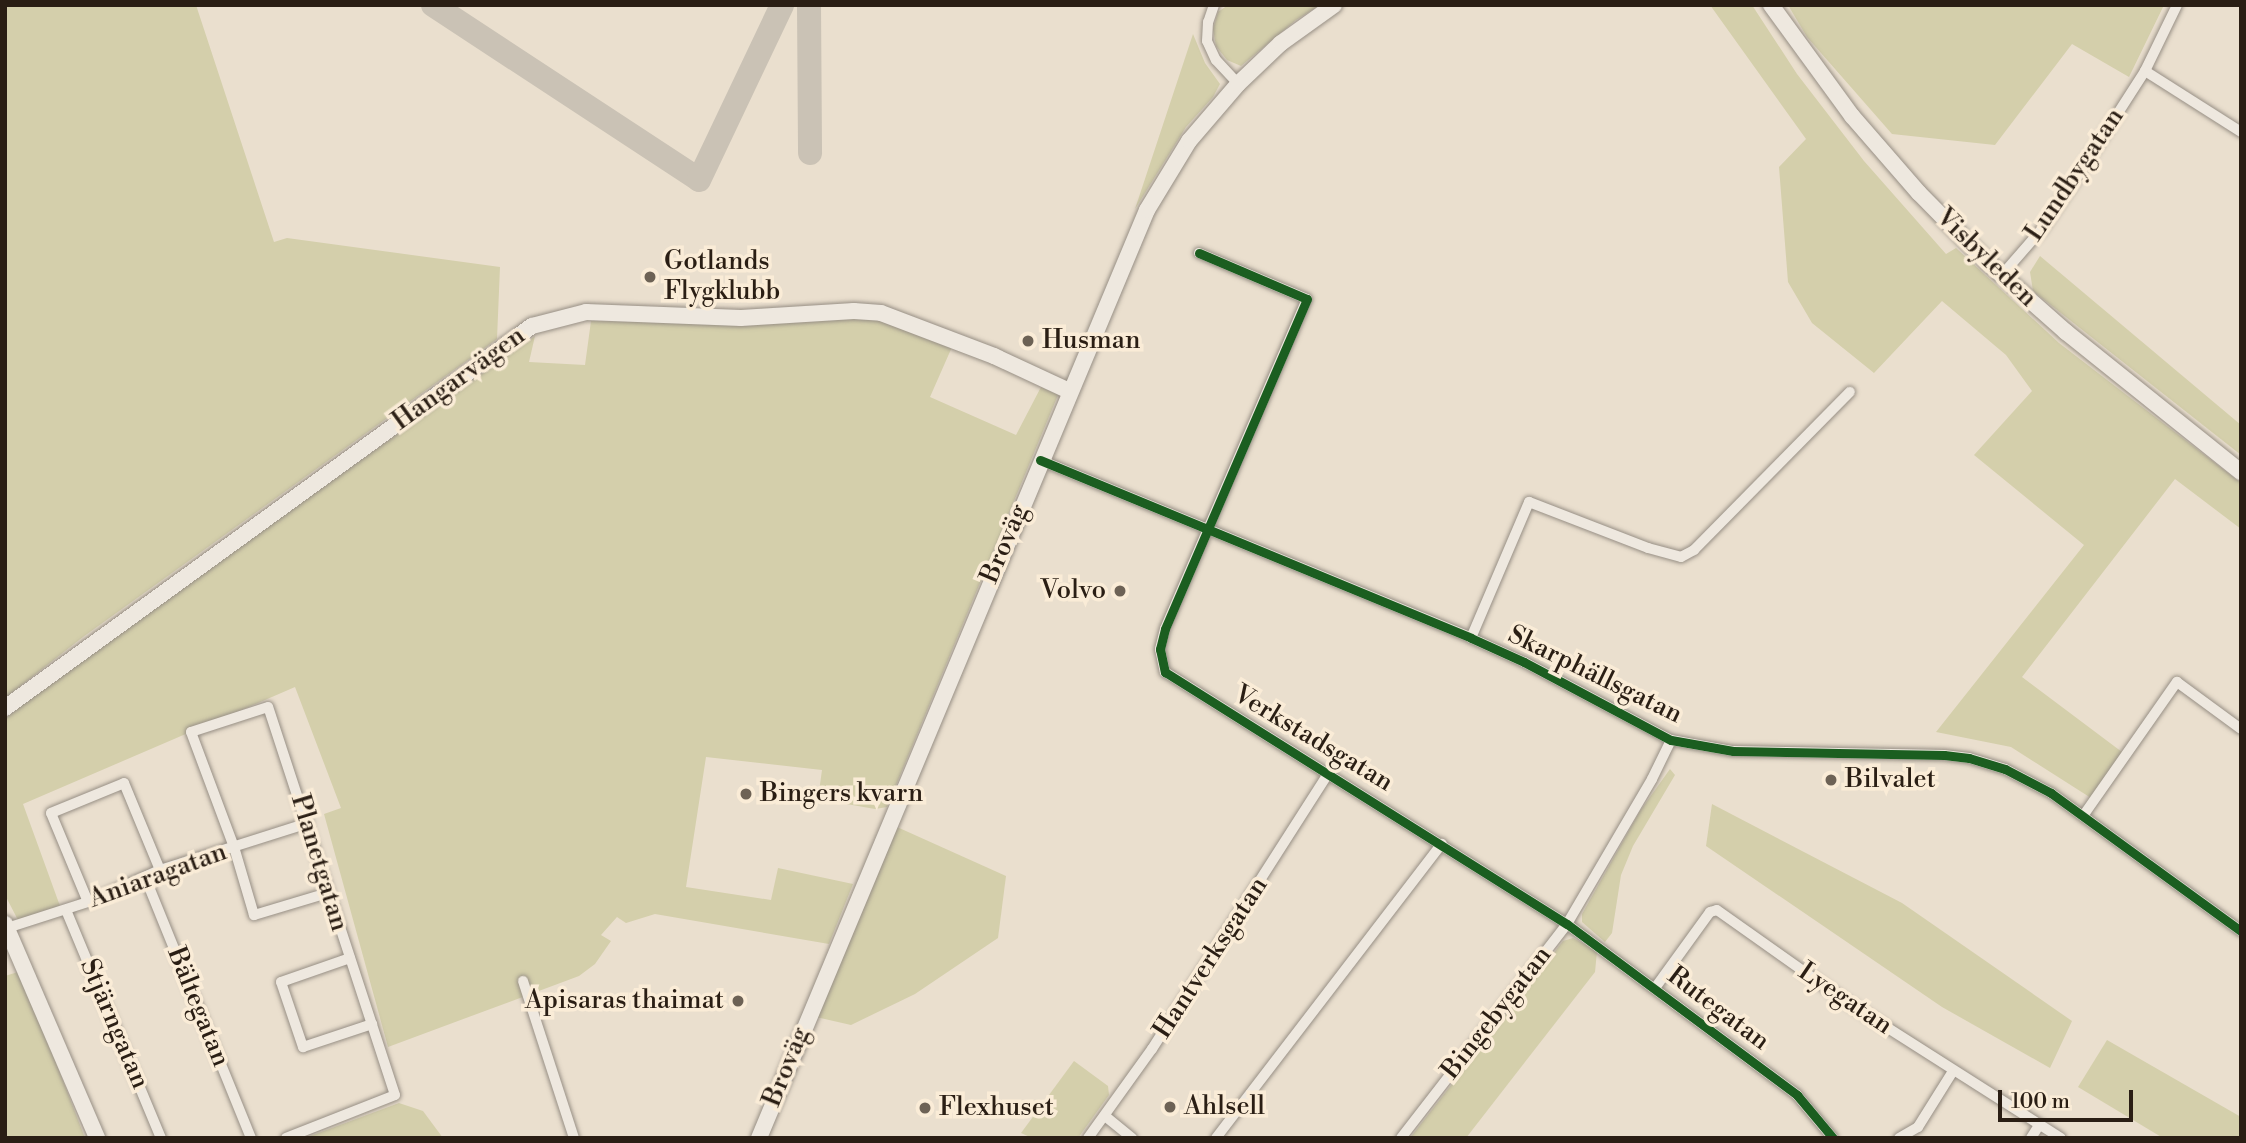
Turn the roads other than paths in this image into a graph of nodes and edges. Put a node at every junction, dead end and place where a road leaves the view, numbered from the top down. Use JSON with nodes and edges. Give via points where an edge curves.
{"nodes":[{"id":1,"x":1214,"y":5,"type":"edge"},
{"id":2,"x":1334,"y":5,"type":"edge"},
{"id":3,"x":1771,"y":5,"type":"edge"},
{"id":4,"x":2177,"y":5,"type":"edge"},
{"id":5,"x":2144,"y":71,"type":"junction"},
{"id":6,"x":1238,"y":84,"type":"junction"},
{"id":7,"x":2241,"y":132,"type":"edge"},
{"id":8,"x":1199,"y":253,"type":"dead end"},
{"id":9,"x":2001,"y":276,"type":"junction"},
{"id":10,"x":1069,"y":391,"type":"junction"},
{"id":11,"x":1850,"y":392,"type":"dead end"},
{"id":12,"x":1040,"y":460,"type":"junction"},
{"id":13,"x":2241,"y":472,"type":"edge"},
{"id":14,"x":1206,"y":531,"type":"junction"},
{"id":15,"x":1471,"y":638,"type":"junction"},
{"id":16,"x":5,"y":708,"type":"edge"},
{"id":17,"x":2241,"y":729,"type":"edge"},
{"id":18,"x":1671,"y":740,"type":"junction"},
{"id":19,"x":1328,"y":774,"type":"junction"},
{"id":20,"x":2083,"y":816,"type":"junction"},
{"id":21,"x":308,"y":823,"type":"junction"},
{"id":22,"x":1442,"y":844,"type":"junction"},
{"id":23,"x":234,"y":848,"type":"junction"},
{"id":24,"x":160,"y":870,"type":"junction"},
{"id":25,"x":145,"y":877,"type":"junction"},
{"id":26,"x":328,"y":893,"type":"junction"},
{"id":27,"x":88,"y":902,"type":"junction"},
{"id":28,"x":66,"y":910,"type":"junction"},
{"id":29,"x":2241,"y":916,"type":"edge"},
{"id":30,"x":1567,"y":923,"type":"junction"},
{"id":31,"x":6,"y":926,"type":"edge"},
{"id":32,"x":2236,"y":928,"type":"edge"},
{"id":33,"x":350,"y":958,"type":"junction"},
{"id":34,"x":523,"y":981,"type":"dead end"},
{"id":35,"x":1655,"y":988,"type":"junction"},
{"id":36,"x":372,"y":1024,"type":"junction"},
{"id":37,"x":1953,"y":1071,"type":"junction"},
{"id":38,"x":1105,"y":1116,"type":"junction"},
{"id":39,"x":2039,"y":1125,"type":"junction"},
{"id":40,"x":97,"y":1138,"type":"edge"},
{"id":41,"x":162,"y":1138,"type":"edge"},
{"id":42,"x":251,"y":1138,"type":"edge"},
{"id":43,"x":286,"y":1138,"type":"edge"},
{"id":44,"x":574,"y":1138,"type":"edge"},
{"id":45,"x":759,"y":1138,"type":"edge"},
{"id":46,"x":1088,"y":1138,"type":"edge"},
{"id":47,"x":1132,"y":1138,"type":"edge"},
{"id":48,"x":1216,"y":1138,"type":"edge"},
{"id":49,"x":1401,"y":1138,"type":"edge"},
{"id":50,"x":1833,"y":1138,"type":"edge"},
{"id":51,"x":1899,"y":1138,"type":"edge"},
{"id":52,"x":2031,"y":1138,"type":"edge"},
{"id":53,"x":2061,"y":1138,"type":"edge"}],
"edges":[{"from":1,"to":6,"type":"street","via":[[1206,41]]},
{"from":2,"to":6,"type":"main road","name":"Broväg","via":[[1281,43]]},
{"from":3,"to":9,"type":"main road","name":"Visbyleden","via":[[1893,164]]},
{"from":4,"to":5,"type":"street","name":"Lundbygatan"},
{"from":5,"to":7,"type":"street"},
{"from":5,"to":9,"type":"street","name":"Lundbygatan","via":[[2042,229]]},
{"from":6,"to":10,"type":"main road","name":"Broväg","via":[[1189,141],[1147,210]]},
{"from":8,"to":14,"type":"street","via":[[1307,299]]},
{"from":9,"to":13,"type":"main road","name":"Visbyleden"},
{"from":10,"to":12,"type":"main road","name":"Broväg"},
{"from":10,"to":16,"type":"main road","name":"Hangarvägen","via":[[994,356],[881,313],[741,318],[586,312],[532,326]]},
{"from":11,"to":15,"type":"street","via":[[1694,550],[1681,557],[1529,502]]},
{"from":12,"to":14,"type":"street","name":"Skarphällsgatan"},
{"from":12,"to":45,"type":"main road","name":"Broväg"},
{"from":14,"to":15,"type":"street","name":"Skarphällsgatan"},
{"from":14,"to":19,"type":"street","name":"Verkstadsgatan","via":[[1165,629],[1160,649],[1165,672]]},
{"from":15,"to":18,"type":"street","name":"Skarphällsgatan"},
{"from":17,"to":20,"type":"street","via":[[2177,682]]},
{"from":18,"to":20,"type":"street","name":"Skarphällsgatan","via":[[1733,751],[1969,758],[2030,780]]},
{"from":18,"to":30,"type":"street","name":"Bingebygatan"},
{"from":19,"to":22,"type":"street","name":"Verkstadsgatan"},
{"from":19,"to":38,"type":"street","name":"Hantverksgatan"},
{"from":20,"to":32,"type":"street","name":"Skarphällsgatan"},
{"from":21,"to":23,"type":"street","name":"Aniaragatan"},
{"from":21,"to":23,"type":"street","name":"Planetgatan","via":[[268,707],[191,732]]},
{"from":21,"to":26,"type":"street","name":"Planetgatan"},
{"from":22,"to":30,"type":"street","name":"Verkstadsgatan"},
{"from":22,"to":48,"type":"street"},
{"from":23,"to":24,"type":"street","name":"Aniaragatan"},
{"from":23,"to":26,"type":"street","via":[[254,915]]},
{"from":24,"to":25,"type":"street","name":"Aniaragatan"},
{"from":24,"to":27,"type":"street","via":[[124,783],[51,813]]},
{"from":25,"to":27,"type":"street","name":"Aniaragatan"},
{"from":25,"to":42,"type":"street","name":"Bältegatan"},
{"from":26,"to":33,"type":"street","name":"Planetgatan"},
{"from":27,"to":28,"type":"street","name":"Aniaragatan"},
{"from":28,"to":31,"type":"street","name":"Aniaragatan"},
{"from":28,"to":41,"type":"street","name":"Stjärngatan"},
{"from":29,"to":32,"type":"street"},
{"from":30,"to":35,"type":"street","name":"Rutegatan"},
{"from":30,"to":49,"type":"street","name":"Bingebygatan"},
{"from":31,"to":40,"type":"main road"},
{"from":33,"to":36,"type":"street","name":"Planetgatan"},
{"from":33,"to":36,"type":"street","via":[[281,982],[303,1048]]},
{"from":34,"to":44,"type":"street"},
{"from":35,"to":37,"type":"street","name":"Lyegatan","via":[[1710,912],[1717,910]]},
{"from":35,"to":50,"type":"street","name":"Rutegatan","via":[[1797,1095]]},
{"from":36,"to":43,"type":"street","name":"Planetgatan","via":[[395,1095]]},
{"from":37,"to":39,"type":"street","name":"Lyegatan"},
{"from":37,"to":51,"type":"street","via":[[1918,1127]]},
{"from":38,"to":46,"type":"street","name":"Hantverksgatan"},
{"from":38,"to":47,"type":"street"},
{"from":39,"to":52,"type":"street"},
{"from":39,"to":53,"type":"street","name":"Lyegatan"}]}
